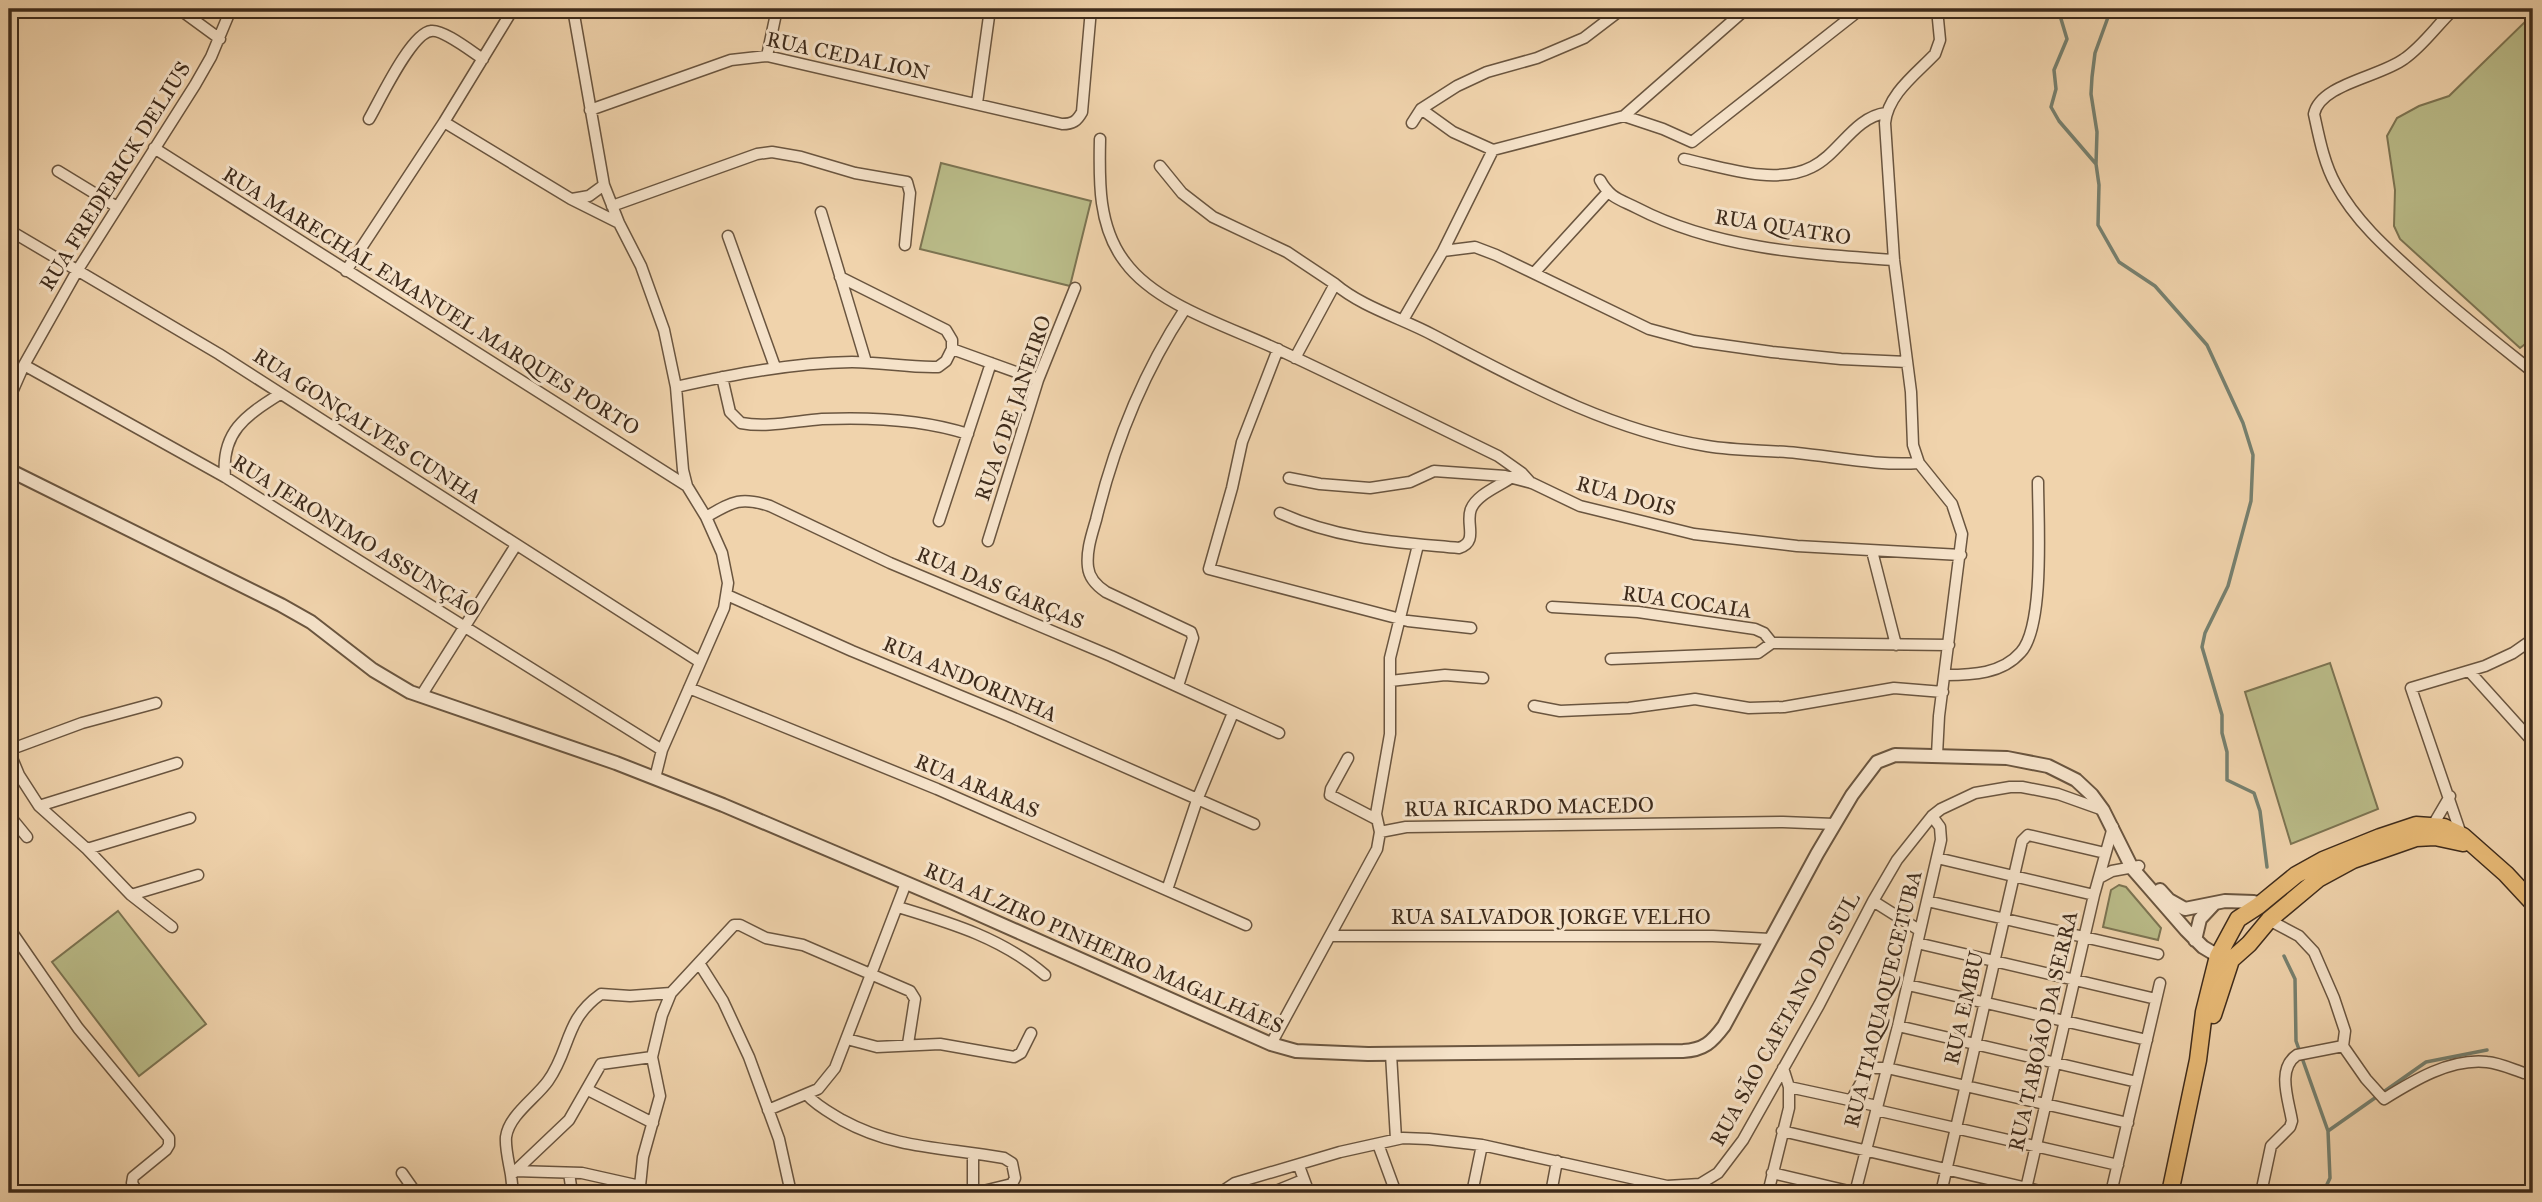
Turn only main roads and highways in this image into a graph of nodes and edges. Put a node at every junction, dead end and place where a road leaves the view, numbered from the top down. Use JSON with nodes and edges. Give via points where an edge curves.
{"nodes":[{"id":1,"x":2465,"y":841,"type":"junction"},
{"id":2,"x":2533,"y":903,"type":"edge"},
{"id":3,"x":2256,"y":904,"type":"junction"},
{"id":4,"x":2249,"y":944,"type":"junction"},
{"id":5,"x":2224,"y":958,"type":"junction"},
{"id":6,"x":2170,"y":1193,"type":"edge"}],
"edges":[{"from":1,"to":2,"type":"main road","via":[[2507,874]]},
{"from":1,"to":3,"type":"main road","via":[[2444,827],[2416,825],[2323,860]]},
{"from":1,"to":4,"type":"main road","via":[[2416,838],[2353,860],[2318,879],[2269,920]]},
{"from":3,"to":4,"type":"main road","via":[[2257,924]]},
{"from":3,"to":5,"type":"main road","via":[[2238,919]]},
{"from":4,"to":5,"type":"main road"},
{"from":5,"to":6,"type":"main road","via":[[2204,1012]]}]}
